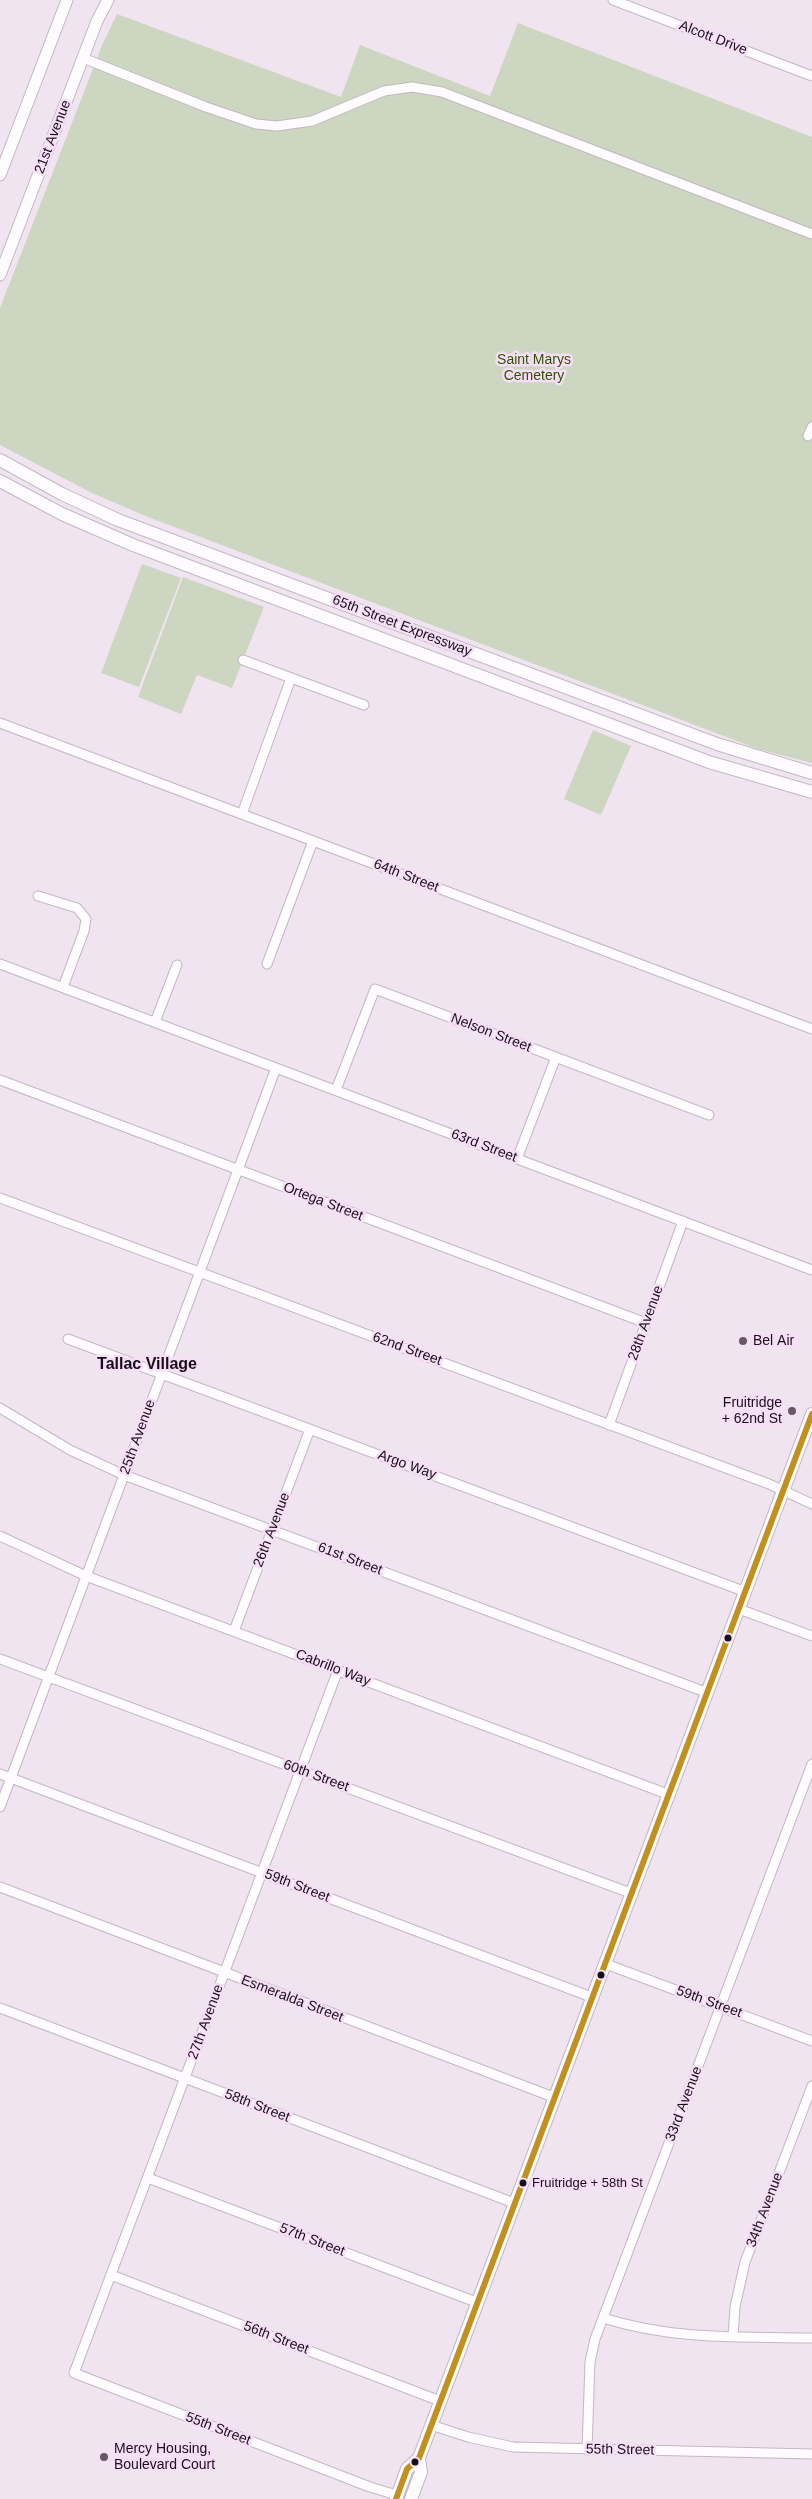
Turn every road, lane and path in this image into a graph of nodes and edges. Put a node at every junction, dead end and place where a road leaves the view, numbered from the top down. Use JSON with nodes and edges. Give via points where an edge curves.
{"nodes":[{"id":1,"x":67,"y":0,"type":"edge"},
{"id":2,"x":108,"y":0,"type":"edge"},
{"id":3,"x":613,"y":0,"type":"edge"},
{"id":4,"x":83,"y":58,"type":"junction"},
{"id":5,"x":812,"y":76,"type":"edge"},
{"id":6,"x":0,"y":175,"type":"edge"},
{"id":7,"x":812,"y":234,"type":"edge"},
{"id":8,"x":4,"y":256,"type":"edge"},
{"id":9,"x":0,"y":275,"type":"edge"},
{"id":10,"x":812,"y":427,"type":"edge"},
{"id":11,"x":808,"y":436,"type":"dead end"},
{"id":12,"x":0,"y":460,"type":"edge"},
{"id":13,"x":0,"y":481,"type":"edge"},
{"id":14,"x":243,"y":660,"type":"dead end"},
{"id":15,"x":291,"y":678,"type":"junction"},
{"id":16,"x":364,"y":705,"type":"dead end"},
{"id":17,"x":0,"y":723,"type":"edge"},
{"id":18,"x":812,"y":773,"type":"edge"},
{"id":19,"x":812,"y":792,"type":"edge"},
{"id":20,"x":242,"y":814,"type":"junction"},
{"id":21,"x":312,"y":840,"type":"junction"},
{"id":22,"x":38,"y":896,"type":"dead end"},
{"id":23,"x":0,"y":964,"type":"edge"},
{"id":24,"x":267,"y":964,"type":"dead end"},
{"id":25,"x":176,"y":965,"type":"dead end"},
{"id":26,"x":63,"y":987,"type":"junction"},
{"id":27,"x":155,"y":1022,"type":"junction"},
{"id":28,"x":812,"y":1028,"type":"edge"},
{"id":29,"x":556,"y":1057,"type":"junction"},
{"id":30,"x":276,"y":1068,"type":"junction"},
{"id":31,"x":0,"y":1080,"type":"edge"},
{"id":32,"x":336,"y":1090,"type":"junction"},
{"id":33,"x":709,"y":1115,"type":"dead end"},
{"id":34,"x":517,"y":1158,"type":"junction"},
{"id":35,"x":238,"y":1170,"type":"junction"},
{"id":36,"x":0,"y":1198,"type":"edge"},
{"id":37,"x":683,"y":1221,"type":"junction"},
{"id":38,"x":812,"y":1270,"type":"edge"},
{"id":39,"x":200,"y":1272,"type":"junction"},
{"id":40,"x":646,"y":1323,"type":"junction"},
{"id":41,"x":68,"y":1339,"type":"dead end"},
{"id":42,"x":162,"y":1374,"type":"junction"},
{"id":43,"x":0,"y":1408,"type":"edge"},
{"id":44,"x":812,"y":1414,"type":"edge"},
{"id":45,"x":609,"y":1425,"type":"junction"},
{"id":46,"x":310,"y":1430,"type":"junction"},
{"id":47,"x":124,"y":1475,"type":"junction"},
{"id":48,"x":783,"y":1492,"type":"junction"},
{"id":49,"x":812,"y":1504,"type":"edge"},
{"id":50,"x":272,"y":1530,"type":"junction"},
{"id":51,"x":0,"y":1536,"type":"edge"},
{"id":52,"x":86,"y":1576,"type":"junction"},
{"id":53,"x":746,"y":1592,"type":"junction"},
{"id":54,"x":739,"y":1609,"type":"junction"},
{"id":55,"x":234,"y":1631,"type":"junction"},
{"id":56,"x":812,"y":1636,"type":"edge"},
{"id":57,"x":0,"y":1659,"type":"edge"},
{"id":58,"x":338,"y":1670,"type":"junction"},
{"id":59,"x":49,"y":1677,"type":"junction"},
{"id":60,"x":708,"y":1693,"type":"junction"},
{"id":61,"x":812,"y":1764,"type":"edge"},
{"id":62,"x":301,"y":1771,"type":"junction"},
{"id":63,"x":0,"y":1774,"type":"edge"},
{"id":64,"x":11,"y":1778,"type":"junction"},
{"id":65,"x":670,"y":1795,"type":"junction"},
{"id":66,"x":0,"y":1807,"type":"edge"},
{"id":67,"x":262,"y":1873,"type":"junction"},
{"id":68,"x":0,"y":1887,"type":"edge"},
{"id":69,"x":632,"y":1894,"type":"junction"},
{"id":70,"x":606,"y":1964,"type":"junction"},
{"id":71,"x":224,"y":1973,"type":"junction"},
{"id":72,"x":594,"y":1998,"type":"junction"},
{"id":73,"x":720,"y":2007,"type":"junction"},
{"id":74,"x":0,"y":2008,"type":"edge"},
{"id":75,"x":812,"y":2041,"type":"edge"},
{"id":76,"x":184,"y":2079,"type":"junction"},
{"id":77,"x":812,"y":2086,"type":"edge"},
{"id":78,"x":556,"y":2098,"type":"junction"},
{"id":79,"x":148,"y":2178,"type":"junction"},
{"id":80,"x":514,"y":2203,"type":"junction"},
{"id":81,"x":111,"y":2275,"type":"junction"},
{"id":82,"x":476,"y":2302,"type":"junction"},
{"id":83,"x":603,"y":2318,"type":"junction"},
{"id":84,"x":733,"y":2336,"type":"junction"},
{"id":85,"x":812,"y":2338,"type":"edge"},
{"id":86,"x":74,"y":2374,"type":"joint"},
{"id":87,"x":440,"y":2401,"type":"junction"},
{"id":88,"x":431,"y":2425,"type":"junction"},
{"id":89,"x":587,"y":2450,"type":"junction"},
{"id":90,"x":812,"y":2454,"type":"edge"},
{"id":91,"x":419,"y":2458,"type":"junction"},
{"id":92,"x":393,"y":2496,"type":"edge"},
{"id":93,"x":412,"y":2499,"type":"edge"}],
"edges":[{"from":1,"to":6,"type":"street"},
{"from":2,"to":4,"type":"street","name":"21st Avenue"},
{"from":3,"to":5,"type":"street","name":"Alcott Drive"},
{"from":4,"to":7,"type":"street","via":[[206,107],[256,124],[277,126],[312,121],[384,91],[412,87],[442,92]]},
{"from":4,"to":8,"type":"street","name":"21st Avenue"},
{"from":8,"to":9,"type":"street","name":"21st Avenue"},
{"from":10,"to":11,"type":"street"},
{"from":12,"to":18,"type":"main road","name":"65th Street Expressway","via":[[118,520],[717,744]]},
{"from":13,"to":19,"type":"main road","name":"65th Street Expressway","via":[[62,514],[133,545],[709,762]]},
{"from":14,"to":15,"type":"street"},
{"from":15,"to":16,"type":"street"},
{"from":15,"to":20,"type":"street"},
{"from":17,"to":20,"type":"street","name":"64th Street"},
{"from":20,"to":21,"type":"street","name":"64th Street"},
{"from":21,"to":24,"type":"street"},
{"from":21,"to":28,"type":"street","name":"64th Street"},
{"from":22,"to":26,"type":"street","via":[[77,908],[86,919]]},
{"from":23,"to":26,"type":"street","name":"63rd Street"},
{"from":25,"to":27,"type":"street"},
{"from":26,"to":27,"type":"street","name":"63rd Street"},
{"from":27,"to":30,"type":"street","name":"63rd Street"},
{"from":29,"to":32,"type":"street","name":"Nelson Street","via":[[375,989]]},
{"from":29,"to":33,"type":"street","name":"Nelson Street"},
{"from":29,"to":34,"type":"street"},
{"from":30,"to":32,"type":"street","name":"63rd Street"},
{"from":30,"to":35,"type":"street","name":"25th Avenue"},
{"from":31,"to":35,"type":"street","name":"Ortega Street"},
{"from":32,"to":34,"type":"street","name":"63rd Street"},
{"from":34,"to":37,"type":"street","name":"63rd Street"},
{"from":35,"to":39,"type":"street","name":"25th Avenue"},
{"from":35,"to":40,"type":"street","name":"Ortega Street"},
{"from":36,"to":39,"type":"street","name":"62nd Street"},
{"from":37,"to":38,"type":"street","name":"63rd Street"},
{"from":37,"to":40,"type":"street","name":"28th Avenue"},
{"from":39,"to":42,"type":"street","name":"25th Avenue"},
{"from":39,"to":45,"type":"street","name":"62nd Street"},
{"from":40,"to":45,"type":"street","name":"28th Avenue"},
{"from":41,"to":42,"type":"street","name":"Argo Way"},
{"from":42,"to":46,"type":"street","name":"Argo Way"},
{"from":42,"to":47,"type":"street","name":"25th Avenue"},
{"from":43,"to":47,"type":"street","name":"61st Street","via":[[70,1450]]},
{"from":44,"to":48,"type":"main road"},
{"from":45,"to":48,"type":"street","name":"62nd Street"},
{"from":46,"to":50,"type":"street","name":"26th Avenue"},
{"from":46,"to":53,"type":"street","name":"Argo Way"},
{"from":47,"to":50,"type":"street","name":"61st Street"},
{"from":47,"to":52,"type":"street","name":"25th Avenue"},
{"from":48,"to":49,"type":"street","name":"62nd Street"},
{"from":48,"to":53,"type":"main road"},
{"from":50,"to":55,"type":"street","name":"26th Avenue"},
{"from":50,"to":60,"type":"street","name":"61st Street"},
{"from":51,"to":52,"type":"street","name":"Cabrillo Way"},
{"from":52,"to":55,"type":"street","name":"Cabrillo Way"},
{"from":52,"to":59,"type":"street","name":"25th Avenue"},
{"from":53,"to":54,"type":"main road"},
{"from":54,"to":56,"type":"street"},
{"from":54,"to":60,"type":"main road"},
{"from":55,"to":58,"type":"street","name":"Cabrillo Way"},
{"from":57,"to":59,"type":"street","name":"60th Street"},
{"from":58,"to":62,"type":"street","name":"27th Avenue"},
{"from":58,"to":65,"type":"street","name":"Cabrillo Way"},
{"from":59,"to":62,"type":"street","name":"60th Street"},
{"from":59,"to":64,"type":"street","name":"25th Avenue"},
{"from":60,"to":65,"type":"main road"},
{"from":61,"to":73,"type":"street","name":"33rd Avenue"},
{"from":62,"to":67,"type":"street","name":"27th Avenue"},
{"from":62,"to":69,"type":"street","name":"60th Street"},
{"from":63,"to":64,"type":"street","name":"59th Street"},
{"from":64,"to":66,"type":"street","name":"25th Avenue"},
{"from":64,"to":67,"type":"street","name":"59th Street"},
{"from":65,"to":69,"type":"main road"},
{"from":67,"to":71,"type":"street","name":"27th Avenue"},
{"from":67,"to":72,"type":"street","name":"59th Street"},
{"from":68,"to":71,"type":"street","name":"Esmeralda Street"},
{"from":69,"to":70,"type":"main road"},
{"from":70,"to":72,"type":"main road"},
{"from":70,"to":73,"type":"street","name":"59th Street"},
{"from":71,"to":76,"type":"street","name":"27th Avenue"},
{"from":71,"to":78,"type":"street","name":"Esmeralda Street"},
{"from":72,"to":78,"type":"main road"},
{"from":73,"to":75,"type":"street","name":"59th Street"},
{"from":73,"to":83,"type":"street","name":"33rd Avenue"},
{"from":74,"to":76,"type":"street","name":"58th Street"},
{"from":76,"to":79,"type":"street","name":"27th Avenue"},
{"from":76,"to":80,"type":"street","name":"58th Street"},
{"from":77,"to":84,"type":"street","name":"34th Avenue","via":[[745,2262],[735,2307]]},
{"from":78,"to":80,"type":"main road"},
{"from":79,"to":81,"type":"street","name":"27th Avenue"},
{"from":79,"to":82,"type":"street","name":"57th Street"},
{"from":80,"to":82,"type":"main road"},
{"from":81,"to":86,"type":"street","name":"27th Avenue"},
{"from":81,"to":87,"type":"street","name":"56th Street"},
{"from":82,"to":87,"type":"main road"},
{"from":83,"to":84,"type":"street","via":[[655,2332]]},
{"from":83,"to":89,"type":"street","name":"33rd Avenue","via":[[590,2362]]},
{"from":84,"to":85,"type":"street"},
{"from":86,"to":92,"type":"street","name":"55th Street"},
{"from":87,"to":88,"type":"main road"},
{"from":88,"to":89,"type":"street","name":"55th Street","via":[[513,2447]]},
{"from":88,"to":91,"type":"main road"},
{"from":89,"to":90,"type":"street","name":"55th Street"},
{"from":91,"to":92,"type":"main road","via":[[407,2469]]},
{"from":91,"to":93,"type":"main road","via":[[421,2472]]}]}
